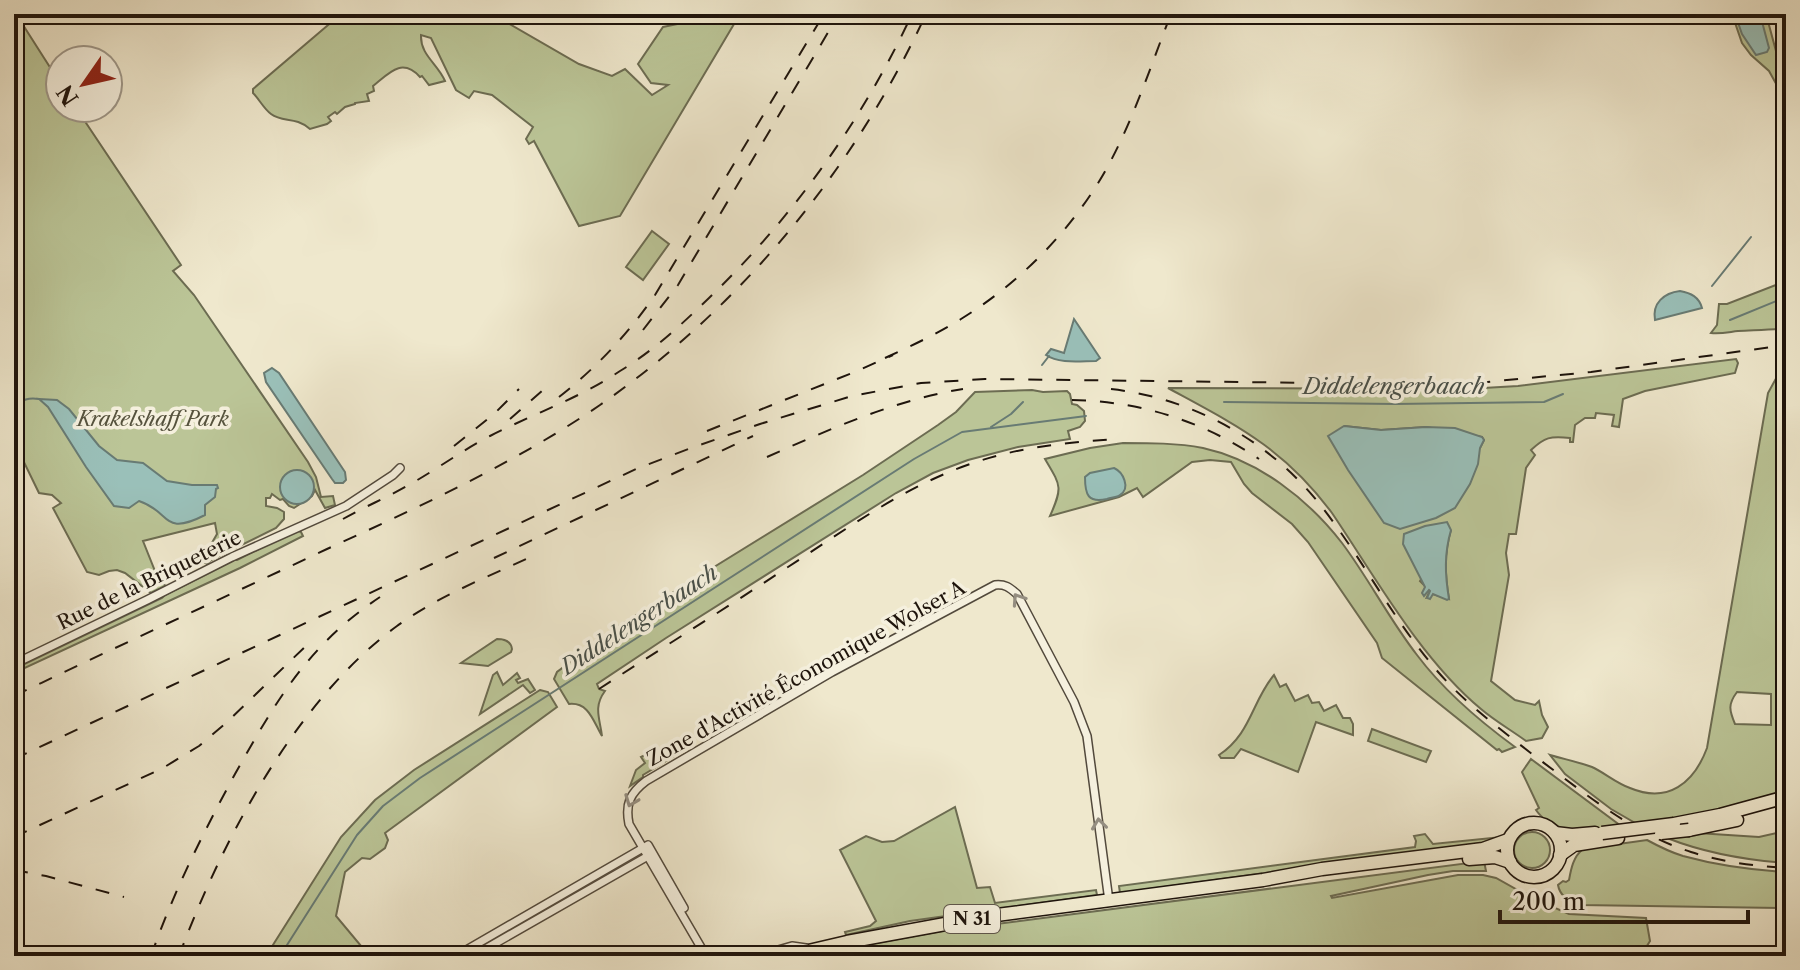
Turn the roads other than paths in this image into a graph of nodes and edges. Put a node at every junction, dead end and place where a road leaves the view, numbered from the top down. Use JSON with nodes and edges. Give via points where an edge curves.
{"nodes":[{"id":1,"x":1780,"y":14,"type":"edge"},
{"id":2,"x":1786,"y":39,"type":"edge"},
{"id":3,"x":400,"y":468,"type":"dead end"},
{"id":4,"x":14,"y":664,"type":"edge"},
{"id":5,"x":1786,"y":797,"type":"edge"},
{"id":6,"x":1786,"y":806,"type":"edge"},
{"id":7,"x":1555,"y":833,"type":"junction"},
{"id":8,"x":1508,"y":840,"type":"junction"},
{"id":9,"x":643,"y":848,"type":"junction"},
{"id":10,"x":1560,"y":855,"type":"junction"},
{"id":11,"x":646,"y":857,"type":"junction"},
{"id":12,"x":1510,"y":862,"type":"junction"},
{"id":13,"x":1263,"y":880,"type":"junction"},
{"id":14,"x":1110,"y":901,"type":"junction"},
{"id":15,"x":816,"y":949,"type":"junction"},
{"id":16,"x":708,"y":955,"type":"edge"},
{"id":17,"x":456,"y":956,"type":"edge"},
{"id":18,"x":473,"y":956,"type":"edge"},
{"id":19,"x":758,"y":956,"type":"edge"},
{"id":20,"x":787,"y":956,"type":"edge"}],
"edges":[{"from":1,"to":2,"type":"main road"},
{"from":3,"to":4,"type":"street","name":"Rue de la Briqueterie","via":[[355,500]]},
{"from":5,"to":7,"type":"main road","bridge":true,"via":[[1674,824],[1583,835]]},
{"from":6,"to":10,"type":"main road","bridge":true,"via":[[1689,830],[1574,845]]},
{"from":7,"to":8,"type":"main road","via":[[1531,823],[1517,828]]},
{"from":7,"to":10,"type":"main road"},
{"from":8,"to":12,"type":"main road"},
{"from":8,"to":13,"type":"main road","number":"N 31","via":[[1483,849]]},
{"from":9,"to":11,"type":"street","name":"Zone d'Activité Économique Wolser A"},
{"from":14,"to":9,"type":"street","name":"Zone d'Activité Économique Wolser A","one_way":true,"via":[[1087,736],[1017,594],[1003,584],[832,672],[646,781],[634,790],[626,813]]},
{"from":9,"to":16,"type":"street","via":[[648,845]]},
{"from":9,"to":17,"type":"street"},
{"from":10,"to":12,"type":"main road","via":[[1553,869],[1537,876],[1520,873]]},
{"from":11,"to":16,"type":"street","name":"Zone d'Activité Économique Wolser A"},
{"from":11,"to":18,"type":"street"},
{"from":12,"to":13,"type":"main road","number":"N 31","via":[[1485,857]]},
{"from":13,"to":14,"type":"main road","number":"N 31"},
{"from":14,"to":15,"type":"main road","number":"N 31","via":[[989,916]]},
{"from":15,"to":19,"type":"street","via":[[792,946]]},
{"from":15,"to":20,"type":"main road","number":"N 31"}]}
